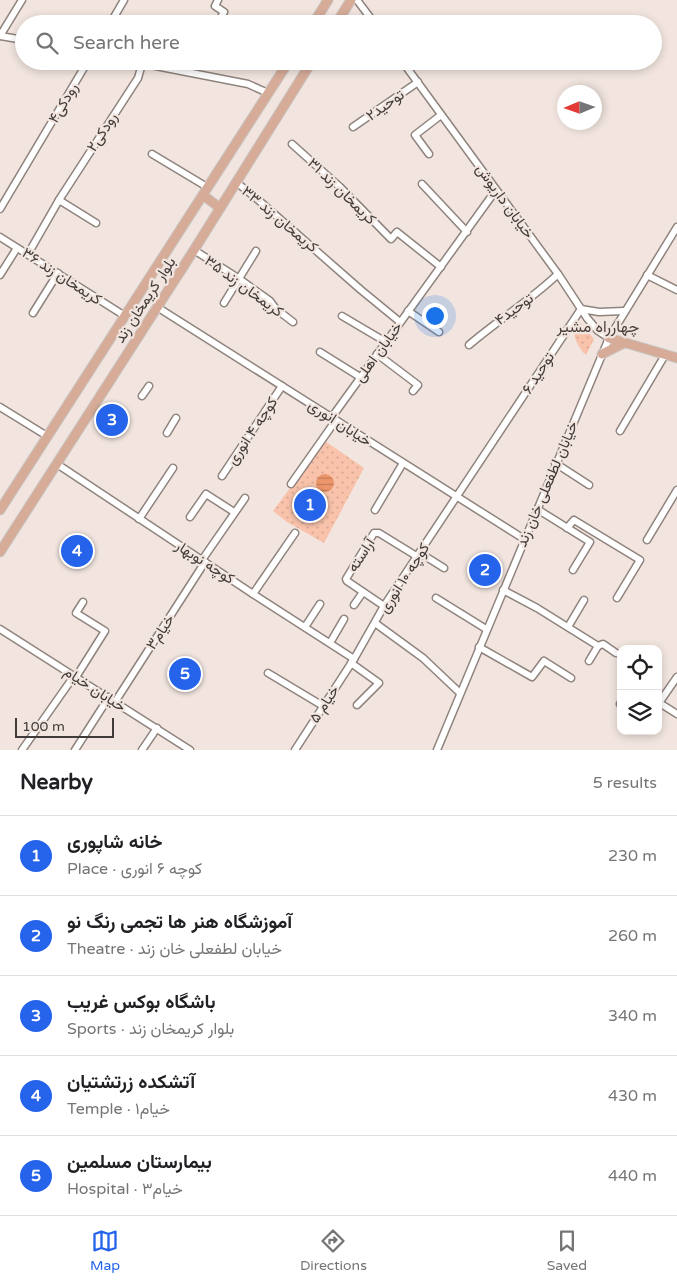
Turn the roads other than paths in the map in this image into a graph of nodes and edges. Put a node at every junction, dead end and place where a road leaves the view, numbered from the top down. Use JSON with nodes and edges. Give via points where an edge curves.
{"nodes":[{"id":1,"x":22,"y":0,"type":"edge"},
{"id":2,"x":124,"y":0,"type":"edge"},
{"id":3,"x":218,"y":0,"type":"edge"},
{"id":4,"x":328,"y":0,"type":"edge"},
{"id":5,"x":351,"y":0,"type":"edge"},
{"id":6,"x":357,"y":0,"type":"edge"},
{"id":7,"x":115,"y":15,"type":"edge"},
{"id":8,"x":222,"y":15,"type":"edge"},
{"id":9,"x":319,"y":15,"type":"edge"},
{"id":10,"x":342,"y":15,"type":"edge"},
{"id":11,"x":368,"y":15,"type":"edge"},
{"id":12,"x":0,"y":36,"type":"edge"},
{"id":13,"x":15,"y":38,"type":"edge"},
{"id":14,"x":83,"y":70,"type":"edge"},
{"id":15,"x":140,"y":70,"type":"edge"},
{"id":16,"x":177,"y":70,"type":"edge"},
{"id":17,"x":282,"y":70,"type":"edge"},
{"id":18,"x":306,"y":70,"type":"edge"},
{"id":19,"x":409,"y":70,"type":"edge"},
{"id":20,"x":189,"y":72,"type":"joint"},
{"id":21,"x":418,"y":82,"type":"junction"},
{"id":22,"x":268,"y":93,"type":"junction"},
{"id":23,"x":441,"y":115,"type":"junction"},
{"id":24,"x":353,"y":128,"type":"dead end"},
{"id":25,"x":292,"y":144,"type":"dead end"},
{"id":26,"x":152,"y":154,"type":"dead end"},
{"id":27,"x":430,"y":154,"type":"dead end"},
{"id":28,"x":236,"y":182,"type":"junction"},
{"id":29,"x":422,"y":184,"type":"dead end"},
{"id":30,"x":496,"y":190,"type":"junction"},
{"id":31,"x":205,"y":191,"type":"junction"},
{"id":32,"x":59,"y":200,"type":"junction"},
{"id":33,"x":220,"y":208,"type":"junction"},
{"id":34,"x":0,"y":209,"type":"edge"},
{"id":35,"x":96,"y":223,"type":"dead end"},
{"id":36,"x":677,"y":227,"type":"edge"},
{"id":37,"x":467,"y":232,"type":"junction"},
{"id":38,"x":0,"y":237,"type":"edge"},
{"id":39,"x":17,"y":248,"type":"junction"},
{"id":40,"x":194,"y":250,"type":"junction"},
{"id":41,"x":256,"y":252,"type":"dead end"},
{"id":42,"x":28,"y":254,"type":"junction"},
{"id":43,"x":441,"y":267,"type":"junction"},
{"id":44,"x":58,"y":273,"type":"junction"},
{"id":45,"x":558,"y":274,"type":"junction"},
{"id":46,"x":0,"y":275,"type":"edge"},
{"id":47,"x":647,"y":275,"type":"junction"},
{"id":48,"x":238,"y":278,"type":"junction"},
{"id":49,"x":677,"y":290,"type":"edge"},
{"id":50,"x":224,"y":303,"type":"dead end"},
{"id":51,"x":157,"y":307,"type":"junction"},
{"id":52,"x":581,"y":309,"type":"junction"},
{"id":53,"x":408,"y":310,"type":"junction"},
{"id":54,"x":624,"y":311,"type":"junction"},
{"id":55,"x":32,"y":313,"type":"dead end"},
{"id":56,"x":125,"y":316,"type":"junction"},
{"id":57,"x":342,"y":316,"type":"dead end"},
{"id":58,"x":293,"y":322,"type":"dead end"},
{"id":59,"x":400,"y":322,"type":"junction"},
{"id":60,"x":439,"y":332,"type":"dead end"},
{"id":61,"x":609,"y":338,"type":"junction"},
{"id":62,"x":386,"y":342,"type":"junction"},
{"id":63,"x":624,"y":343,"type":"junction"},
{"id":64,"x":469,"y":345,"type":"dead end"},
{"id":65,"x":320,"y":352,"type":"dead end"},
{"id":66,"x":376,"y":354,"type":"junction"},
{"id":67,"x":602,"y":354,"type":"junction"},
{"id":68,"x":666,"y":355,"type":"junction"},
{"id":69,"x":677,"y":358,"type":"edge"},
{"id":70,"x":360,"y":377,"type":"junction"},
{"id":71,"x":150,"y":386,"type":"dead end"},
{"id":72,"x":282,"y":386,"type":"junction"},
{"id":73,"x":413,"y":391,"type":"dead end"},
{"id":74,"x":142,"y":396,"type":"dead end"},
{"id":75,"x":0,"y":407,"type":"edge"},
{"id":76,"x":176,"y":418,"type":"dead end"},
{"id":77,"x":334,"y":419,"type":"junction"},
{"id":78,"x":620,"y":431,"type":"dead end"},
{"id":79,"x":167,"y":433,"type":"dead end"},
{"id":80,"x":47,"y":436,"type":"junction"},
{"id":81,"x":403,"y":463,"type":"junction"},
{"id":82,"x":57,"y":464,"type":"junction"},
{"id":83,"x":555,"y":464,"type":"junction"},
{"id":84,"x":173,"y":468,"type":"dead end"},
{"id":85,"x":222,"y":476,"type":"dead end"},
{"id":86,"x":290,"y":484,"type":"dead end"},
{"id":87,"x":589,"y":485,"type":"dead end"},
{"id":88,"x":677,"y":490,"type":"edge"},
{"id":89,"x":245,"y":498,"type":"dead end"},
{"id":90,"x":457,"y":498,"type":"junction"},
{"id":91,"x":537,"y":509,"type":"junction"},
{"id":92,"x":0,"y":510,"type":"edge"},
{"id":93,"x":375,"y":510,"type":"dead end"},
{"id":94,"x":234,"y":512,"type":"junction"},
{"id":95,"x":190,"y":517,"type":"dead end"},
{"id":96,"x":139,"y":520,"type":"junction"},
{"id":97,"x":568,"y":528,"type":"junction"},
{"id":98,"x":295,"y":533,"type":"dead end"},
{"id":99,"x":524,"y":539,"type":"junction"},
{"id":100,"x":647,"y":540,"type":"dead end"},
{"id":101,"x":0,"y":552,"type":"edge"},
{"id":102,"x":419,"y":555,"type":"junction"},
{"id":103,"x":203,"y":561,"type":"junction"},
{"id":104,"x":444,"y":568,"type":"dead end"},
{"id":105,"x":573,"y":570,"type":"dead end"},
{"id":106,"x":503,"y":590,"type":"junction"},
{"id":107,"x":363,"y":592,"type":"junction"},
{"id":108,"x":253,"y":594,"type":"junction"},
{"id":109,"x":436,"y":598,"type":"dead end"},
{"id":110,"x":617,"y":598,"type":"dead end"},
{"id":111,"x":584,"y":600,"type":"dead end"},
{"id":112,"x":83,"y":602,"type":"dead end"},
{"id":113,"x":320,"y":604,"type":"dead end"},
{"id":114,"x":354,"y":605,"type":"dead end"},
{"id":115,"x":384,"y":606,"type":"junction"},
{"id":116,"x":344,"y":620,"type":"dead end"},
{"id":117,"x":375,"y":623,"type":"junction"},
{"id":118,"x":306,"y":627,"type":"junction"},
{"id":119,"x":568,"y":627,"type":"junction"},
{"id":120,"x":0,"y":629,"type":"edge"},
{"id":121,"x":486,"y":629,"type":"junction"},
{"id":122,"x":330,"y":643,"type":"junction"},
{"id":123,"x":598,"y":646,"type":"junction"},
{"id":124,"x":479,"y":648,"type":"junction"},
{"id":125,"x":616,"y":653,"type":"dead end"},
{"id":126,"x":352,"y":661,"type":"junction"},
{"id":127,"x":589,"y":662,"type":"dead end"},
{"id":128,"x":268,"y":673,"type":"dead end"},
{"id":129,"x":75,"y":676,"type":"junction"},
{"id":130,"x":677,"y":677,"type":"edge"},
{"id":131,"x":571,"y":678,"type":"dead end"},
{"id":132,"x":460,"y":693,"type":"junction"},
{"id":133,"x":109,"y":698,"type":"junction"},
{"id":134,"x":662,"y":698,"type":"edge"},
{"id":135,"x":115,"y":702,"type":"junction"},
{"id":136,"x":662,"y":704,"type":"edge"},
{"id":137,"x":358,"y":705,"type":"dead end"},
{"id":138,"x":323,"y":706,"type":"junction"},
{"id":139,"x":677,"y":714,"type":"edge"},
{"id":140,"x":156,"y":728,"type":"junction"},
{"id":141,"x":22,"y":750,"type":"edge"},
{"id":142,"x":75,"y":750,"type":"edge"},
{"id":143,"x":142,"y":750,"type":"edge"},
{"id":144,"x":190,"y":750,"type":"edge"},
{"id":145,"x":295,"y":750,"type":"edge"},
{"id":146,"x":437,"y":750,"type":"edge"}],
"edges":[{"from":1,"to":12,"type":"street"},
{"from":2,"to":7,"type":"street"},
{"from":3,"to":8,"type":"street","via":[[215,6],[224,12]]},
{"from":4,"to":9,"type":"main road"},
{"from":5,"to":10,"type":"main road"},
{"from":6,"to":11,"type":"street"},
{"from":12,"to":13,"type":"street"},
{"from":14,"to":34,"type":"street","name":"رودکی۴"},
{"from":15,"to":32,"type":"street","name":"رودکی۲"},
{"from":16,"to":20,"type":"street"},
{"from":17,"to":22,"type":"main road","name":"بلوار کریمخان زند"},
{"from":18,"to":28,"type":"main road","name":"بلوار کریمخان زند"},
{"from":19,"to":21,"type":"street","name":"خیابان داریوش"},
{"from":20,"to":22,"type":"street","via":[[248,84]]},
{"from":21,"to":23,"type":"street","name":"خیابان داریوش"},
{"from":21,"to":24,"type":"street","name":"توحید۲"},
{"from":22,"to":31,"type":"main road","name":"بلوار کریمخان زند"},
{"from":23,"to":27,"type":"street","via":[[415,134]]},
{"from":23,"to":30,"type":"street","name":"خیابان داریوش"},
{"from":25,"to":43,"type":"street","name":"کریمخان زند ۳۱","via":[[340,187],[390,239],[397,232]]},
{"from":26,"to":31,"type":"street"},
{"from":28,"to":33,"type":"main road","name":"بلوار کریمخان زند"},
{"from":28,"to":59,"type":"street","name":"کریمخان زند ۳۳"},
{"from":29,"to":37,"type":"street"},
{"from":30,"to":37,"type":"street","name":"خیابان اهلی"},
{"from":30,"to":45,"type":"street","name":"خیابان داریوش"},
{"from":31,"to":33,"type":"main road"},
{"from":31,"to":56,"type":"main road","name":"بلوار کریمخان زند"},
{"from":32,"to":35,"type":"street"},
{"from":32,"to":42,"type":"street","name":"رودکی۲"},
{"from":33,"to":40,"type":"main road","name":"بلوار کریمخان زند"},
{"from":36,"to":47,"type":"street","name":"خیابان لطفعلی خان زند"},
{"from":37,"to":43,"type":"street","name":"خیابان اهلی"},
{"from":38,"to":39,"type":"street","name":"کریمخان زند ۳۶"},
{"from":39,"to":42,"type":"street","name":"کریمخان زند ۳۶"},
{"from":39,"to":46,"type":"street"},
{"from":40,"to":48,"type":"street","name":"کریمخان زند ۳۵"},
{"from":40,"to":51,"type":"main road","name":"بلوار کریمخان زند"},
{"from":41,"to":48,"type":"street"},
{"from":42,"to":44,"type":"street","name":"کریمخان زند ۳۶"},
{"from":43,"to":53,"type":"street","name":"خیابان اهلی"},
{"from":44,"to":55,"type":"street"},
{"from":44,"to":56,"type":"street","name":"کریمخان زند ۳۶"},
{"from":45,"to":52,"type":"street","name":"خیابان داریوش"},
{"from":45,"to":64,"type":"street","name":"توحید۴"},
{"from":47,"to":49,"type":"street"},
{"from":47,"to":54,"type":"street","name":"خیابان لطفعلی خان زند"},
{"from":48,"to":50,"type":"street"},
{"from":48,"to":58,"type":"street","name":"کریمخان زند ۳۵"},
{"from":51,"to":72,"type":"street","name":"خیابان انوری"},
{"from":51,"to":82,"type":"main road","name":"بلوار کریمخان زند"},
{"from":52,"to":54,"type":"street","via":[[590,312]]},
{"from":52,"to":61,"type":"street","name":"خیابان داریوش","via":[[598,331]]},
{"from":52,"to":90,"type":"street","name":"۶ توحید"},
{"from":53,"to":59,"type":"street","name":"خیابان اهلی"},
{"from":53,"to":60,"type":"street"},
{"from":54,"to":61,"type":"street","name":"خیابان لطفعلی خان زند"},
{"from":56,"to":80,"type":"main road","name":"بلوار کریمخان زند"},
{"from":57,"to":62,"type":"street"},
{"from":59,"to":62,"type":"street","name":"خیابان اهلی"},
{"from":61,"to":63,"type":"main road"},
{"from":61,"to":67,"type":"street","name":"خیابان لطفعلی خان زند"},
{"from":62,"to":66,"type":"street","name":"خیابان اهلی"},
{"from":63,"to":67,"type":"main road"},
{"from":63,"to":68,"type":"main road"},
{"from":65,"to":70,"type":"street"},
{"from":66,"to":70,"type":"street","name":"خیابان اهلی"},
{"from":66,"to":73,"type":"street","via":[[418,385]]},
{"from":67,"to":83,"type":"street","name":"خیابان لطفعلی خان زند"},
{"from":68,"to":69,"type":"main road"},
{"from":68,"to":78,"type":"street"},
{"from":70,"to":77,"type":"street","name":"خیابان اهلی"},
{"from":71,"to":74,"type":"street"},
{"from":72,"to":77,"type":"street","name":"خیابان انوری"},
{"from":72,"to":85,"type":"street","name":"کوچه ۴ انوری"},
{"from":75,"to":80,"type":"street"},
{"from":76,"to":79,"type":"street"},
{"from":77,"to":81,"type":"street","name":"خیابان انوری"},
{"from":77,"to":86,"type":"street","name":"خیابان اهلی"},
{"from":80,"to":92,"type":"main road","name":"بلوار کریمخان زند"},
{"from":81,"to":90,"type":"street","name":"خیابان انوری"},
{"from":81,"to":93,"type":"street"},
{"from":82,"to":96,"type":"street","name":"کوچه نوبهار"},
{"from":82,"to":101,"type":"main road","name":"بلوار کریمخان زند"},
{"from":83,"to":87,"type":"street"},
{"from":83,"to":91,"type":"street","name":"خیابان لطفعلی خان زند"},
{"from":84,"to":96,"type":"street"},
{"from":88,"to":100,"type":"street"},
{"from":89,"to":94,"type":"street","name":"خیام۳"},
{"from":90,"to":99,"type":"street","name":"خیابان انوری"},
{"from":90,"to":102,"type":"street","name":"کوچه ۱۰ انوری"},
{"from":91,"to":97,"type":"street"},
{"from":91,"to":99,"type":"street","name":"خیابان لطفعلی خان زند"},
{"from":94,"to":95,"type":"street","via":[[206,494]]},
{"from":94,"to":103,"type":"street","name":"خیام۳"},
{"from":96,"to":103,"type":"street","name":"کوچه نوبهار"},
{"from":97,"to":105,"type":"street","via":[[590,542]]},
{"from":97,"to":110,"type":"street","via":[[574,520],[640,560]]},
{"from":98,"to":108,"type":"street"},
{"from":99,"to":106,"type":"street","name":"خیابان لطفعلی خان زند"},
{"from":102,"to":104,"type":"street"},
{"from":102,"to":107,"type":"street","name":"آراسته","via":[[376,532],[346,579]]},
{"from":102,"to":115,"type":"street","name":"کوچه ۱۰ انوری"},
{"from":103,"to":108,"type":"street","name":"کوچه نوبهار"},
{"from":103,"to":135,"type":"street","name":"خیام۳"},
{"from":106,"to":119,"type":"street"},
{"from":106,"to":121,"type":"street","name":"خیابان لطفعلی خان زند"},
{"from":107,"to":114,"type":"street"},
{"from":107,"to":115,"type":"street","name":"آراسته"},
{"from":108,"to":118,"type":"street","name":"کوچه نوبهار"},
{"from":109,"to":121,"type":"street"},
{"from":111,"to":119,"type":"street"},
{"from":112,"to":129,"type":"street","via":[[76,612],[105,631]]},
{"from":113,"to":118,"type":"street"},
{"from":115,"to":117,"type":"street","name":"کوچه ۱۰ انوری"},
{"from":116,"to":122,"type":"street"},
{"from":117,"to":126,"type":"street","name":"کوچه ۱۰ انوری"},
{"from":117,"to":132,"type":"street","via":[[423,658]]},
{"from":118,"to":122,"type":"street","name":"کوچه نوبهار"},
{"from":119,"to":123,"type":"street"},
{"from":120,"to":129,"type":"street","name":"خیابان خیام"},
{"from":121,"to":124,"type":"street","name":"خیابان لطفعلی خان زند"},
{"from":122,"to":126,"type":"street","name":"کوچه نوبهار"},
{"from":123,"to":125,"type":"street","via":[[603,644]]},
{"from":123,"to":127,"type":"street"},
{"from":124,"to":131,"type":"street","via":[[532,677],[544,661]]},
{"from":124,"to":132,"type":"street","name":"خیابان لطفعلی خان زند"},
{"from":126,"to":137,"type":"street","name":"کوچه نوبهار","via":[[379,683]]},
{"from":126,"to":138,"type":"street","name":"۵ خیام"},
{"from":128,"to":138,"type":"street"},
{"from":129,"to":133,"type":"street","name":"خیابان خیام"},
{"from":129,"to":141,"type":"street"},
{"from":130,"to":134,"type":"street"},
{"from":132,"to":146,"type":"street","name":"خیابان لطفعلی خان زند"},
{"from":133,"to":135,"type":"street","name":"خیابان خیام"},
{"from":133,"to":142,"type":"street"},
{"from":135,"to":140,"type":"street","name":"خیابان خیام"},
{"from":136,"to":139,"type":"street"},
{"from":138,"to":145,"type":"street","name":"۵ خیام"},
{"from":140,"to":143,"type":"street"},
{"from":140,"to":144,"type":"street","name":"خیابان خیام"}]}
